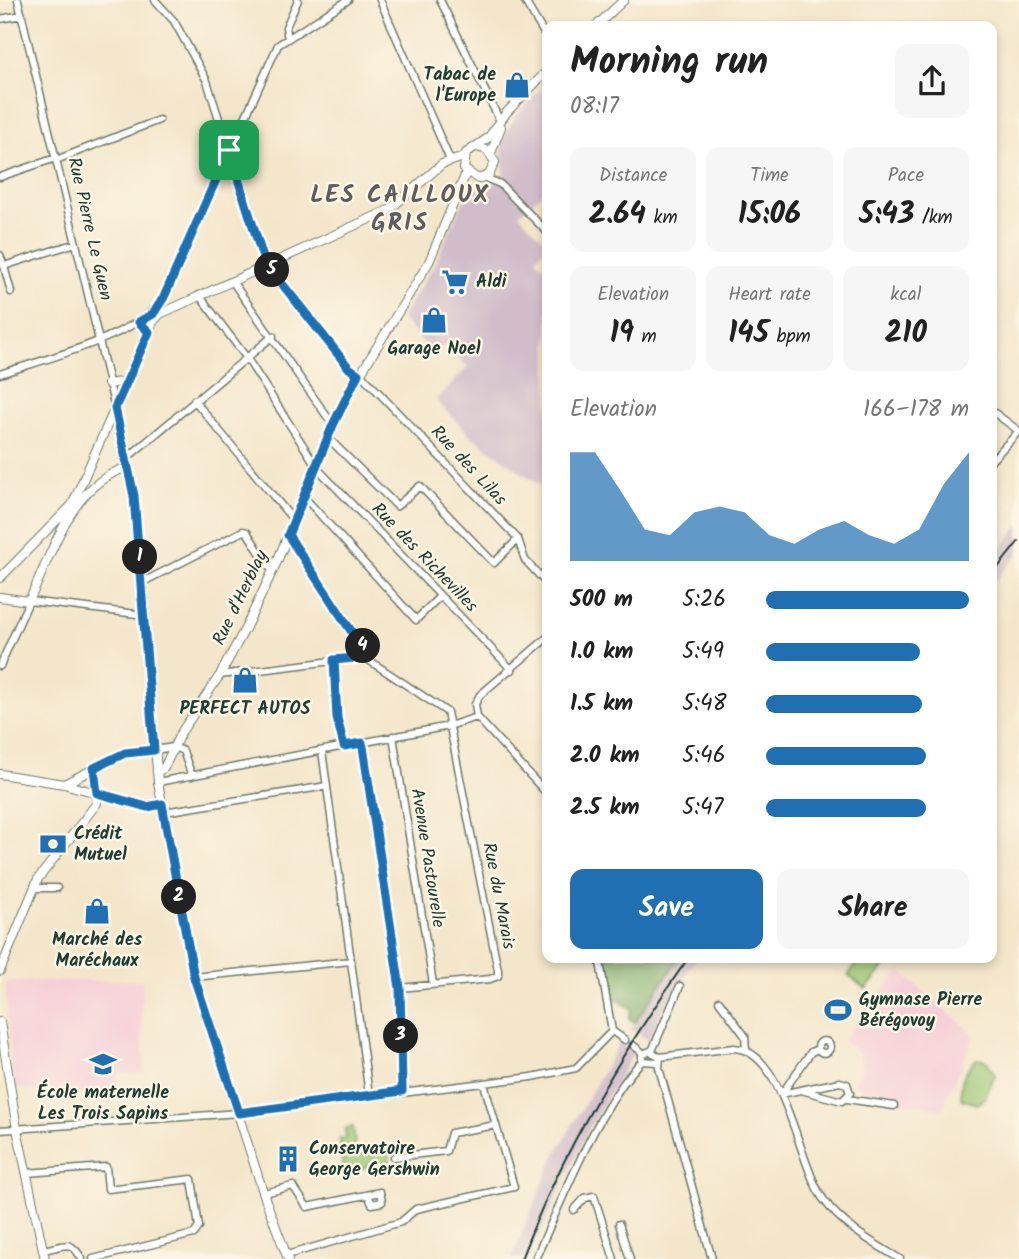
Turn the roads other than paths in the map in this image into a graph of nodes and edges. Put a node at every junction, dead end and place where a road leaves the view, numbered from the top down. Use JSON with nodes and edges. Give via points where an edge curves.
{"nodes":[{"id":1,"x":19,"y":0,"type":"edge"},
{"id":2,"x":155,"y":0,"type":"edge"},
{"id":3,"x":298,"y":0,"type":"edge"},
{"id":4,"x":348,"y":0,"type":"edge"},
{"id":5,"x":380,"y":0,"type":"edge"},
{"id":6,"x":440,"y":0,"type":"edge"},
{"id":7,"x":524,"y":0,"type":"edge"},
{"id":8,"x":624,"y":0,"type":"edge"},
{"id":9,"x":22,"y":15,"type":"junction"},
{"id":10,"x":0,"y":19,"type":"edge"},
{"id":11,"x":603,"y":21,"type":"edge"},
{"id":12,"x":542,"y":30,"type":"edge"},
{"id":13,"x":288,"y":39,"type":"junction"},
{"id":14,"x":542,"y":76,"type":"edge"},
{"id":15,"x":516,"y":103,"type":"junction"},
{"id":16,"x":159,"y":120,"type":"dead end"},
{"id":17,"x":500,"y":121,"type":"junction"},
{"id":18,"x":477,"y":147,"type":"junction"},
{"id":19,"x":229,"y":150,"type":"junction"},
{"id":20,"x":491,"y":153,"type":"junction"},
{"id":21,"x":464,"y":157,"type":"junction"},
{"id":22,"x":56,"y":159,"type":"junction"},
{"id":23,"x":450,"y":160,"type":"junction"},
{"id":24,"x":493,"y":170,"type":"junction"},
{"id":25,"x":466,"y":173,"type":"junction"},
{"id":26,"x":0,"y":177,"type":"edge"},
{"id":27,"x":481,"y":178,"type":"junction"},
{"id":28,"x":500,"y":184,"type":"junction"},
{"id":29,"x":461,"y":190,"type":"junction"},
{"id":30,"x":542,"y":227,"type":"edge"},
{"id":31,"x":76,"y":243,"type":"junction"},
{"id":32,"x":0,"y":255,"type":"edge"},
{"id":33,"x":268,"y":265,"type":"junction"},
{"id":34,"x":4,"y":267,"type":"junction"},
{"id":35,"x":232,"y":281,"type":"junction"},
{"id":36,"x":11,"y":292,"type":"dead end"},
{"id":37,"x":199,"y":295,"type":"junction"},
{"id":38,"x":139,"y":322,"type":"junction"},
{"id":39,"x":149,"y":332,"type":"junction"},
{"id":40,"x":273,"y":336,"type":"junction"},
{"id":41,"x":97,"y":340,"type":"junction"},
{"id":42,"x":246,"y":357,"type":"junction"},
{"id":43,"x":359,"y":373,"type":"junction"},
{"id":44,"x":0,"y":374,"type":"edge"},
{"id":45,"x":127,"y":381,"type":"junction"},
{"id":46,"x":108,"y":384,"type":"junction"},
{"id":47,"x":194,"y":400,"type":"junction"},
{"id":48,"x":115,"y":408,"type":"junction"},
{"id":49,"x":997,"y":415,"type":"edge"},
{"id":50,"x":333,"y":425,"type":"junction"},
{"id":51,"x":1019,"y":431,"type":"edge"},
{"id":52,"x":328,"y":438,"type":"junction"},
{"id":53,"x":997,"y":455,"type":"edge"},
{"id":54,"x":127,"y":458,"type":"junction"},
{"id":55,"x":317,"y":465,"type":"junction"},
{"id":56,"x":92,"y":489,"type":"junction"},
{"id":57,"x":79,"y":490,"type":"junction"},
{"id":58,"x":304,"y":498,"type":"junction"},
{"id":59,"x":69,"y":512,"type":"junction"},
{"id":60,"x":294,"y":521,"type":"junction"},
{"id":61,"x":60,"y":525,"type":"junction"},
{"id":62,"x":288,"y":535,"type":"junction"},
{"id":63,"x":518,"y":539,"type":"junction"},
{"id":64,"x":274,"y":569,"type":"junction"},
{"id":65,"x":0,"y":578,"type":"edge"},
{"id":66,"x":542,"y":578,"type":"edge"},
{"id":67,"x":143,"y":582,"type":"junction"},
{"id":68,"x":440,"y":596,"type":"junction"},
{"id":69,"x":0,"y":597,"type":"edge"},
{"id":70,"x":29,"y":601,"type":"junction"},
{"id":71,"x":145,"y":615,"type":"junction"},
{"id":72,"x":542,"y":643,"type":"edge"},
{"id":73,"x":364,"y":657,"type":"junction"},
{"id":74,"x":334,"y":660,"type":"junction"},
{"id":75,"x":0,"y":666,"type":"edge"},
{"id":76,"x":512,"y":670,"type":"junction"},
{"id":77,"x":220,"y":675,"type":"junction"},
{"id":78,"x":477,"y":717,"type":"junction"},
{"id":79,"x":449,"y":726,"type":"junction"},
{"id":80,"x":393,"y":736,"type":"junction"},
{"id":81,"x":362,"y":743,"type":"junction"},
{"id":82,"x":344,"y":746,"type":"junction"},
{"id":83,"x":174,"y":747,"type":"junction"},
{"id":84,"x":154,"y":750,"type":"junction"},
{"id":85,"x":322,"y":751,"type":"junction"},
{"id":86,"x":94,"y":768,"type":"junction"},
{"id":87,"x":0,"y":774,"type":"edge"},
{"id":88,"x":192,"y":776,"type":"junction"},
{"id":89,"x":158,"y":777,"type":"junction"},
{"id":90,"x":64,"y":785,"type":"junction"},
{"id":91,"x":327,"y":786,"type":"junction"},
{"id":92,"x":542,"y":788,"type":"edge"},
{"id":93,"x":97,"y":793,"type":"junction"},
{"id":94,"x":163,"y":808,"type":"junction"},
{"id":95,"x":34,"y":888,"type":"junction"},
{"id":96,"x":57,"y":888,"type":"dead end"},
{"id":97,"x":351,"y":961,"type":"junction"},
{"id":98,"x":600,"y":963,"type":"edge"},
{"id":99,"x":0,"y":971,"type":"edge"},
{"id":100,"x":194,"y":977,"type":"junction"},
{"id":101,"x":433,"y":984,"type":"junction"},
{"id":102,"x":680,"y":986,"type":"dead end"},
{"id":103,"x":400,"y":988,"type":"junction"},
{"id":104,"x":719,"y":1001,"type":"dead end"},
{"id":105,"x":0,"y":1021,"type":"edge"},
{"id":106,"x":612,"y":1031,"type":"junction"},
{"id":107,"x":625,"y":1041,"type":"dead end"},
{"id":108,"x":633,"y":1045,"type":"dead end"},
{"id":109,"x":818,"y":1049,"type":"dead end"},
{"id":110,"x":746,"y":1050,"type":"junction"},
{"id":111,"x":652,"y":1051,"type":"junction"},
{"id":112,"x":643,"y":1052,"type":"junction"},
{"id":113,"x":659,"y":1060,"type":"junction"},
{"id":114,"x":642,"y":1061,"type":"junction"},
{"id":115,"x":4,"y":1079,"type":"edge"},
{"id":116,"x":484,"y":1084,"type":"junction"},
{"id":117,"x":801,"y":1090,"type":"junction"},
{"id":118,"x":402,"y":1091,"type":"junction"},
{"id":119,"x":782,"y":1093,"type":"junction"},
{"id":120,"x":369,"y":1095,"type":"junction"},
{"id":121,"x":847,"y":1099,"type":"junction"},
{"id":122,"x":894,"y":1106,"type":"dead end"},
{"id":123,"x":239,"y":1113,"type":"junction"},
{"id":124,"x":496,"y":1125,"type":"junction"},
{"id":125,"x":17,"y":1129,"type":"junction"},
{"id":126,"x":0,"y":1130,"type":"edge"},
{"id":127,"x":394,"y":1157,"type":"dead end"},
{"id":128,"x":26,"y":1173,"type":"junction"},
{"id":129,"x":264,"y":1193,"type":"junction"},
{"id":130,"x":368,"y":1195,"type":"dead end"},
{"id":131,"x":574,"y":1210,"type":"dead end"},
{"id":132,"x":619,"y":1224,"type":"dead end"},
{"id":133,"x":44,"y":1255,"type":"edge"},
{"id":134,"x":286,"y":1257,"type":"edge"},
{"id":135,"x":82,"y":1259,"type":"edge"},
{"id":136,"x":93,"y":1259,"type":"edge"},
{"id":137,"x":536,"y":1259,"type":"edge"},
{"id":138,"x":614,"y":1259,"type":"edge"},
{"id":139,"x":630,"y":1259,"type":"edge"},
{"id":140,"x":712,"y":1259,"type":"edge"},
{"id":141,"x":900,"y":1259,"type":"edge"}],
"edges":[{"from":1,"to":9,"type":"street","name":"Rue Pierre Le Guen"},
{"from":2,"to":19,"type":"street","name":"Rue des Lilas","via":[[174,21],[207,81]]},
{"from":3,"to":13,"type":"street","via":[[285,29]]},
{"from":4,"to":13,"type":"street"},
{"from":5,"to":23,"type":"street"},
{"from":6,"to":17,"type":"street"},
{"from":7,"to":12,"type":"street"},
{"from":8,"to":11,"type":"main road"},
{"from":9,"to":10,"type":"street"},
{"from":9,"to":22,"type":"street","name":"Rue Pierre Le Guen"},
{"from":13,"to":19,"type":"street","via":[[275,50]]},
{"from":14,"to":15,"type":"main road"},
{"from":15,"to":17,"type":"main road"},
{"from":15,"to":20,"type":"main road"},
{"from":16,"to":22,"type":"street"},
{"from":17,"to":18,"type":"main road"},
{"from":18,"to":20,"type":"main road"},
{"from":18,"to":21,"type":"main road"},
{"from":19,"to":33,"type":"street","name":"Rue des Lilas"},
{"from":19,"to":38,"type":"street","via":[[164,297],[153,314]]},
{"from":20,"to":24,"type":"main road"},
{"from":21,"to":23,"type":"main road"},
{"from":21,"to":25,"type":"main road"},
{"from":22,"to":26,"type":"street"},
{"from":22,"to":31,"type":"street","name":"Rue Pierre Le Guen"},
{"from":23,"to":33,"type":"main road","via":[[394,207]]},
{"from":24,"to":27,"type":"main road"},
{"from":24,"to":28,"type":"street"},
{"from":25,"to":27,"type":"main road"},
{"from":25,"to":29,"type":"main road","name":"Rue d'Herblay"},
{"from":27,"to":28,"type":"street"},
{"from":27,"to":29,"type":"main road"},
{"from":28,"to":30,"type":"street"},
{"from":29,"to":43,"type":"main road","name":"Rue d'Herblay","via":[[419,280]]},
{"from":31,"to":34,"type":"street"},
{"from":31,"to":41,"type":"street","name":"Rue Pierre Le Guen"},
{"from":32,"to":34,"type":"street"},
{"from":33,"to":35,"type":"main road"},
{"from":33,"to":43,"type":"street","name":"Rue des Lilas","via":[[349,368]]},
{"from":34,"to":36,"type":"street"},
{"from":35,"to":37,"type":"main road"},
{"from":35,"to":40,"type":"street"},
{"from":37,"to":39,"type":"main road","via":[[163,312]]},
{"from":37,"to":42,"type":"street","name":"Rue des Richevilles"},
{"from":38,"to":39,"type":"street"},
{"from":38,"to":41,"type":"street"},
{"from":39,"to":45,"type":"main road"},
{"from":40,"to":42,"type":"street"},
{"from":40,"to":50,"type":"street"},
{"from":41,"to":44,"type":"street"},
{"from":41,"to":46,"type":"street","name":"Rue Pierre Le Guen"},
{"from":42,"to":47,"type":"street"},
{"from":42,"to":55,"type":"street","name":"Rue des Richevilles"},
{"from":43,"to":50,"type":"main road","name":"Rue d'Herblay"},
{"from":43,"to":63,"type":"street","name":"Rue des Lilas"},
{"from":45,"to":46,"type":"main road"},
{"from":45,"to":48,"type":"main road"},
{"from":46,"to":48,"type":"street","name":"Rue Pierre Le Guen"},
{"from":47,"to":54,"type":"street"},
{"from":47,"to":60,"type":"street"},
{"from":48,"to":54,"type":"main road","name":"Rue Pierre Le Guen"},
{"from":48,"to":57,"type":"main road"},
{"from":49,"to":51,"type":"street"},
{"from":50,"to":52,"type":"main road","name":"Rue d'Herblay"},
{"from":51,"to":53,"type":"street"},
{"from":52,"to":55,"type":"main road","name":"Rue d'Herblay"},
{"from":52,"to":63,"type":"street","via":[[397,506],[419,486],[494,563]]},
{"from":54,"to":56,"type":"main road"},
{"from":54,"to":67,"type":"main road","name":"Rue Pierre Le Guen"},
{"from":55,"to":58,"type":"main road","name":"Rue d'Herblay"},
{"from":55,"to":68,"type":"street","name":"Rue des Richevilles"},
{"from":56,"to":57,"type":"main road"},
{"from":56,"to":59,"type":"main road"},
{"from":57,"to":59,"type":"main road"},
{"from":58,"to":60,"type":"main road","name":"Rue d'Herblay"},
{"from":58,"to":68,"type":"street","via":[[415,620]]},
{"from":59,"to":61,"type":"main road"},
{"from":60,"to":62,"type":"main road","name":"Rue d'Herblay"},
{"from":61,"to":65,"type":"main road"},
{"from":61,"to":70,"type":"main road"},
{"from":62,"to":64,"type":"main road","name":"Rue d'Herblay"},
{"from":62,"to":73,"type":"street","via":[[363,646]]},
{"from":63,"to":66,"type":"street","name":"Rue des Lilas","via":[[525,560]]},
{"from":64,"to":67,"type":"street","via":[[243,531]]},
{"from":64,"to":77,"type":"main road","name":"Rue d'Herblay"},
{"from":67,"to":71,"type":"main road","name":"Rue Pierre Le Guen"},
{"from":68,"to":76,"type":"street","name":"Rue des Richevilles"},
{"from":69,"to":70,"type":"main road"},
{"from":70,"to":71,"type":"street"},
{"from":70,"to":75,"type":"street"},
{"from":71,"to":84,"type":"main road","name":"Rue Pierre Le Guen"},
{"from":72,"to":76,"type":"street"},
{"from":73,"to":74,"type":"street"},
{"from":73,"to":79,"type":"street","via":[[444,709]]},
{"from":74,"to":77,"type":"street"},
{"from":74,"to":82,"type":"street","via":[[337,718]]},
{"from":76,"to":78,"type":"street","via":[[476,699]]},
{"from":77,"to":83,"type":"main road","name":"Rue d'Herblay"},
{"from":78,"to":79,"type":"street"},
{"from":78,"to":92,"type":"street"},
{"from":79,"to":80,"type":"street"},
{"from":79,"to":101,"type":"street","name":"Rue du Marais","via":[[498,976]]},
{"from":80,"to":81,"type":"street"},
{"from":80,"to":101,"type":"street","name":"Avenue Pastourelle"},
{"from":81,"to":82,"type":"street"},
{"from":81,"to":103,"type":"street"},
{"from":82,"to":85,"type":"street"},
{"from":83,"to":84,"type":"street"},
{"from":83,"to":88,"type":"street","via":[[183,751]]},
{"from":83,"to":89,"type":"main road","name":"Rue d'Herblay"},
{"from":84,"to":86,"type":"main road","via":[[125,753]]},
{"from":84,"to":89,"type":"main road","name":"Rue Pierre Le Guen"},
{"from":85,"to":88,"type":"street"},
{"from":85,"to":91,"type":"street"},
{"from":86,"to":90,"type":"main road"},
{"from":86,"to":93,"type":"main road"},
{"from":87,"to":90,"type":"main road"},
{"from":88,"to":89,"type":"street"},
{"from":89,"to":94,"type":"main road","name":"Rue Pierre Le Guen"},
{"from":90,"to":93,"type":"main road"},
{"from":91,"to":94,"type":"street"},
{"from":91,"to":97,"type":"street"},
{"from":93,"to":94,"type":"main road"},
{"from":93,"to":95,"type":"main road","via":[[97,803]]},
{"from":94,"to":100,"type":"main road","name":"Rue Pierre Le Guen"},
{"from":95,"to":96,"type":"street"},
{"from":95,"to":99,"type":"main road"},
{"from":97,"to":100,"type":"street"},
{"from":97,"to":120,"type":"street"},
{"from":98,"to":106,"type":"street"},
{"from":100,"to":123,"type":"main road","name":"Rue Pierre Le Guen"},
{"from":101,"to":103,"type":"street","name":"Rue du Marais"},
{"from":102,"to":111,"type":"street"},
{"from":103,"to":118,"type":"street"},
{"from":104,"to":110,"type":"street","via":[[745,1037]]},
{"from":105,"to":115,"type":"main road"},
{"from":106,"to":107,"type":"street"},
{"from":106,"to":116,"type":"street","via":[[576,1068]]},
{"from":108,"to":112,"type":"street"},
{"from":109,"to":119,"type":"street","via":[[811,1052]]},
{"from":110,"to":113,"type":"street"},
{"from":110,"to":119,"type":"street","via":[[761,1062]]},
{"from":111,"to":112,"type":"street"},
{"from":111,"to":113,"type":"street"},
{"from":112,"to":114,"type":"street"},
{"from":113,"to":114,"type":"street"},
{"from":113,"to":140,"type":"street"},
{"from":114,"to":137,"type":"street","via":[[597,1130]]},
{"from":115,"to":125,"type":"main road"},
{"from":116,"to":118,"type":"street"},
{"from":116,"to":124,"type":"street"},
{"from":117,"to":119,"type":"street"},
{"from":117,"to":121,"type":"street"},
{"from":117,"to":121,"type":"street","via":[[840,1082],[850,1088]]},
{"from":118,"to":120,"type":"street"},
{"from":119,"to":141,"type":"street","via":[[812,1181],[825,1201],[860,1235]]},
{"from":120,"to":123,"type":"street"},
{"from":121,"to":122,"type":"street"},
{"from":123,"to":125,"type":"street"},
{"from":123,"to":129,"type":"main road","name":"Rue Pierre Le Guen"},
{"from":124,"to":127,"type":"street","via":[[451,1133],[446,1152]]},
{"from":124,"to":134,"type":"street","via":[[514,1187],[416,1209],[401,1222]]},
{"from":125,"to":126,"type":"street"},
{"from":125,"to":128,"type":"main road"},
{"from":128,"to":133,"type":"main road"},
{"from":128,"to":136,"type":"street","via":[[106,1167],[108,1189],[192,1179],[199,1227],[194,1234]]},
{"from":129,"to":130,"type":"street","via":[[293,1186],[307,1207]]},
{"from":129,"to":134,"type":"main road","name":"Rue Pierre Le Guen"},
{"from":131,"to":138,"type":"street","via":[[585,1198],[594,1196]]},
{"from":132,"to":139,"type":"street"},
{"from":133,"to":135,"type":"street","via":[[69,1244]]}]}
